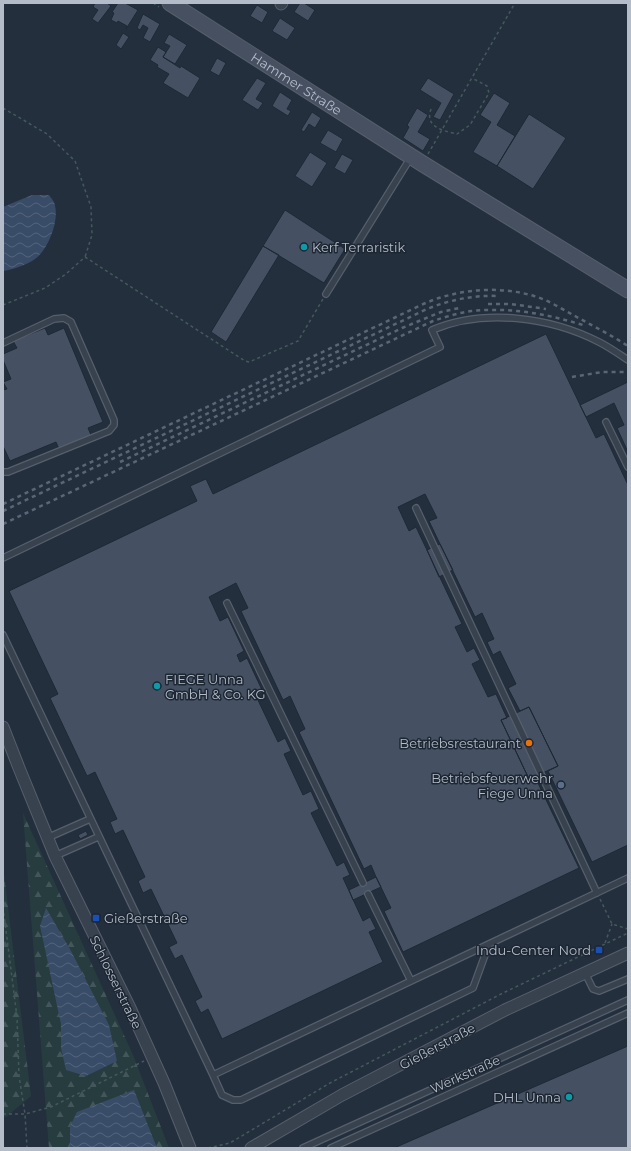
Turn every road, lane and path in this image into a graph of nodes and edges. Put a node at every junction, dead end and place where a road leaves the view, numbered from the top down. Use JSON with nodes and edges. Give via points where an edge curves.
{"nodes":[{"id":1,"x":170,"y":3,"type":"edge"},
{"id":2,"x":515,"y":3,"type":"edge"},
{"id":3,"x":472,"y":78,"type":"junction"},
{"id":4,"x":3,"y":108,"type":"edge"},
{"id":5,"x":431,"y":109,"type":"dead end"},
{"id":6,"x":442,"y":130,"type":"junction"},
{"id":7,"x":417,"y":160,"type":"junction"},
{"id":8,"x":85,"y":257,"type":"junction"},
{"id":9,"x":628,"y":290,"type":"edge"},
{"id":10,"x":326,"y":294,"type":"joint"},
{"id":11,"x":3,"y":305,"type":"edge"},
{"id":12,"x":3,"y":343,"type":"edge"},
{"id":13,"x":628,"y":360,"type":"edge"},
{"id":14,"x":606,"y":422,"type":"dead end"},
{"id":15,"x":628,"y":468,"type":"edge"},
{"id":16,"x":3,"y":472,"type":"edge"},
{"id":17,"x":416,"y":508,"type":"dead end"},
{"id":18,"x":3,"y":558,"type":"edge"},
{"id":19,"x":227,"y":603,"type":"dead end"},
{"id":20,"x":3,"y":635,"type":"edge"},
{"id":21,"x":3,"y":727,"type":"edge"},
{"id":22,"x":90,"y":819,"type":"junction"},
{"id":23,"x":98,"y":837,"type":"junction"},
{"id":24,"x":47,"y":838,"type":"junction"},
{"id":25,"x":55,"y":856,"type":"junction"},
{"id":26,"x":628,"y":878,"type":"edge"},
{"id":27,"x":363,"y":884,"type":"dead end"},
{"id":28,"x":597,"y":893,"type":"junction"},
{"id":29,"x":368,"y":894,"type":"dead end"},
{"id":30,"x":3,"y":907,"type":"edge"},
{"id":31,"x":3,"y":913,"type":"edge"},
{"id":32,"x":612,"y":924,"type":"junction"},
{"id":33,"x":628,"y":929,"type":"edge"},
{"id":34,"x":628,"y":933,"type":"edge"},
{"id":35,"x":488,"y":944,"type":"junction"},
{"id":36,"x":604,"y":944,"type":"junction"},
{"id":37,"x":628,"y":953,"type":"edge"},
{"id":38,"x":585,"y":972,"type":"junction"},
{"id":39,"x":628,"y":979,"type":"edge"},
{"id":40,"x":411,"y":981,"type":"junction"},
{"id":41,"x":628,"y":1000,"type":"edge"},
{"id":42,"x":628,"y":1012,"type":"edge"},
{"id":43,"x":144,"y":1061,"type":"dead end"},
{"id":44,"x":213,"y":1075,"type":"junction"},
{"id":45,"x":26,"y":1113,"type":"junction"},
{"id":46,"x":3,"y":1114,"type":"edge"},
{"id":47,"x":27,"y":1148,"type":"edge"},
{"id":48,"x":190,"y":1148,"type":"edge"},
{"id":49,"x":208,"y":1148,"type":"edge"},
{"id":50,"x":251,"y":1148,"type":"edge"},
{"id":51,"x":303,"y":1148,"type":"edge"},
{"id":52,"x":331,"y":1148,"type":"edge"}],
"edges":[{"from":1,"to":7,"type":"main road","name":"Hammer Straße"},
{"from":2,"to":3,"type":"path"},
{"from":3,"to":6,"type":"path"},
{"from":3,"to":6,"type":"path","via":[[487,86],[488,95],[470,125],[455,134]]},
{"from":4,"to":8,"type":"path","via":[[46,134],[75,161],[91,208],[92,235]]},
{"from":5,"to":6,"type":"path","via":[[430,120]]},
{"from":6,"to":7,"type":"path"},
{"from":7,"to":9,"type":"main road","name":"Hammer Straße"},
{"from":7,"to":10,"type":"lane"},
{"from":8,"to":10,"type":"path","via":[[250,362],[298,340]]},
{"from":8,"to":11,"type":"path","via":[[45,288]]},
{"from":12,"to":16,"type":"lane","via":[[54,320],[64,318],[71,322],[114,420],[108,431]]},
{"from":13,"to":18,"type":"lane","via":[[600,342],[569,330],[537,322],[504,318],[446,325],[432,330],[440,347]]},
{"from":14,"to":15,"type":"lane"},
{"from":17,"to":28,"type":"lane"},
{"from":19,"to":27,"type":"lane"},
{"from":20,"to":22,"type":"lane"},
{"from":21,"to":24,"type":"street","name":"Schlosserstraße"},
{"from":22,"to":23,"type":"lane"},
{"from":22,"to":24,"type":"lane"},
{"from":23,"to":25,"type":"lane"},
{"from":23,"to":44,"type":"lane"},
{"from":24,"to":25,"type":"street","name":"Schlosserstraße"},
{"from":25,"to":48,"type":"street","name":"Schlosserstraße","via":[[130,1008]]},
{"from":26,"to":28,"type":"lane"},
{"from":28,"to":32,"type":"path"},
{"from":28,"to":35,"type":"lane"},
{"from":29,"to":40,"type":"lane"},
{"from":30,"to":31,"type":"path"},
{"from":31,"to":45,"type":"path","via":[[17,1017],[19,1076]]},
{"from":32,"to":33,"type":"path"},
{"from":32,"to":36,"type":"path"},
{"from":34,"to":36,"type":"path"},
{"from":35,"to":40,"type":"lane"},
{"from":35,"to":44,"type":"lane","via":[[473,988],[241,1100],[233,1100],[222,1095]]},
{"from":36,"to":49,"type":"path","via":[[501,994],[330,1083],[230,1143]]},
{"from":37,"to":38,"type":"street","name":"Gießerstraße"},
{"from":38,"to":39,"type":"lane","via":[[593,989],[599,992]]},
{"from":38,"to":50,"type":"street","name":"Gießerstraße","via":[[505,1010],[348,1092]]},
{"from":40,"to":44,"type":"lane"},
{"from":41,"to":51,"type":"lane","name":"Werkstraße"},
{"from":42,"to":52,"type":"lane"},
{"from":43,"to":45,"type":"path","via":[[51,1107]]},
{"from":45,"to":46,"type":"path"},
{"from":45,"to":47,"type":"path"}]}
